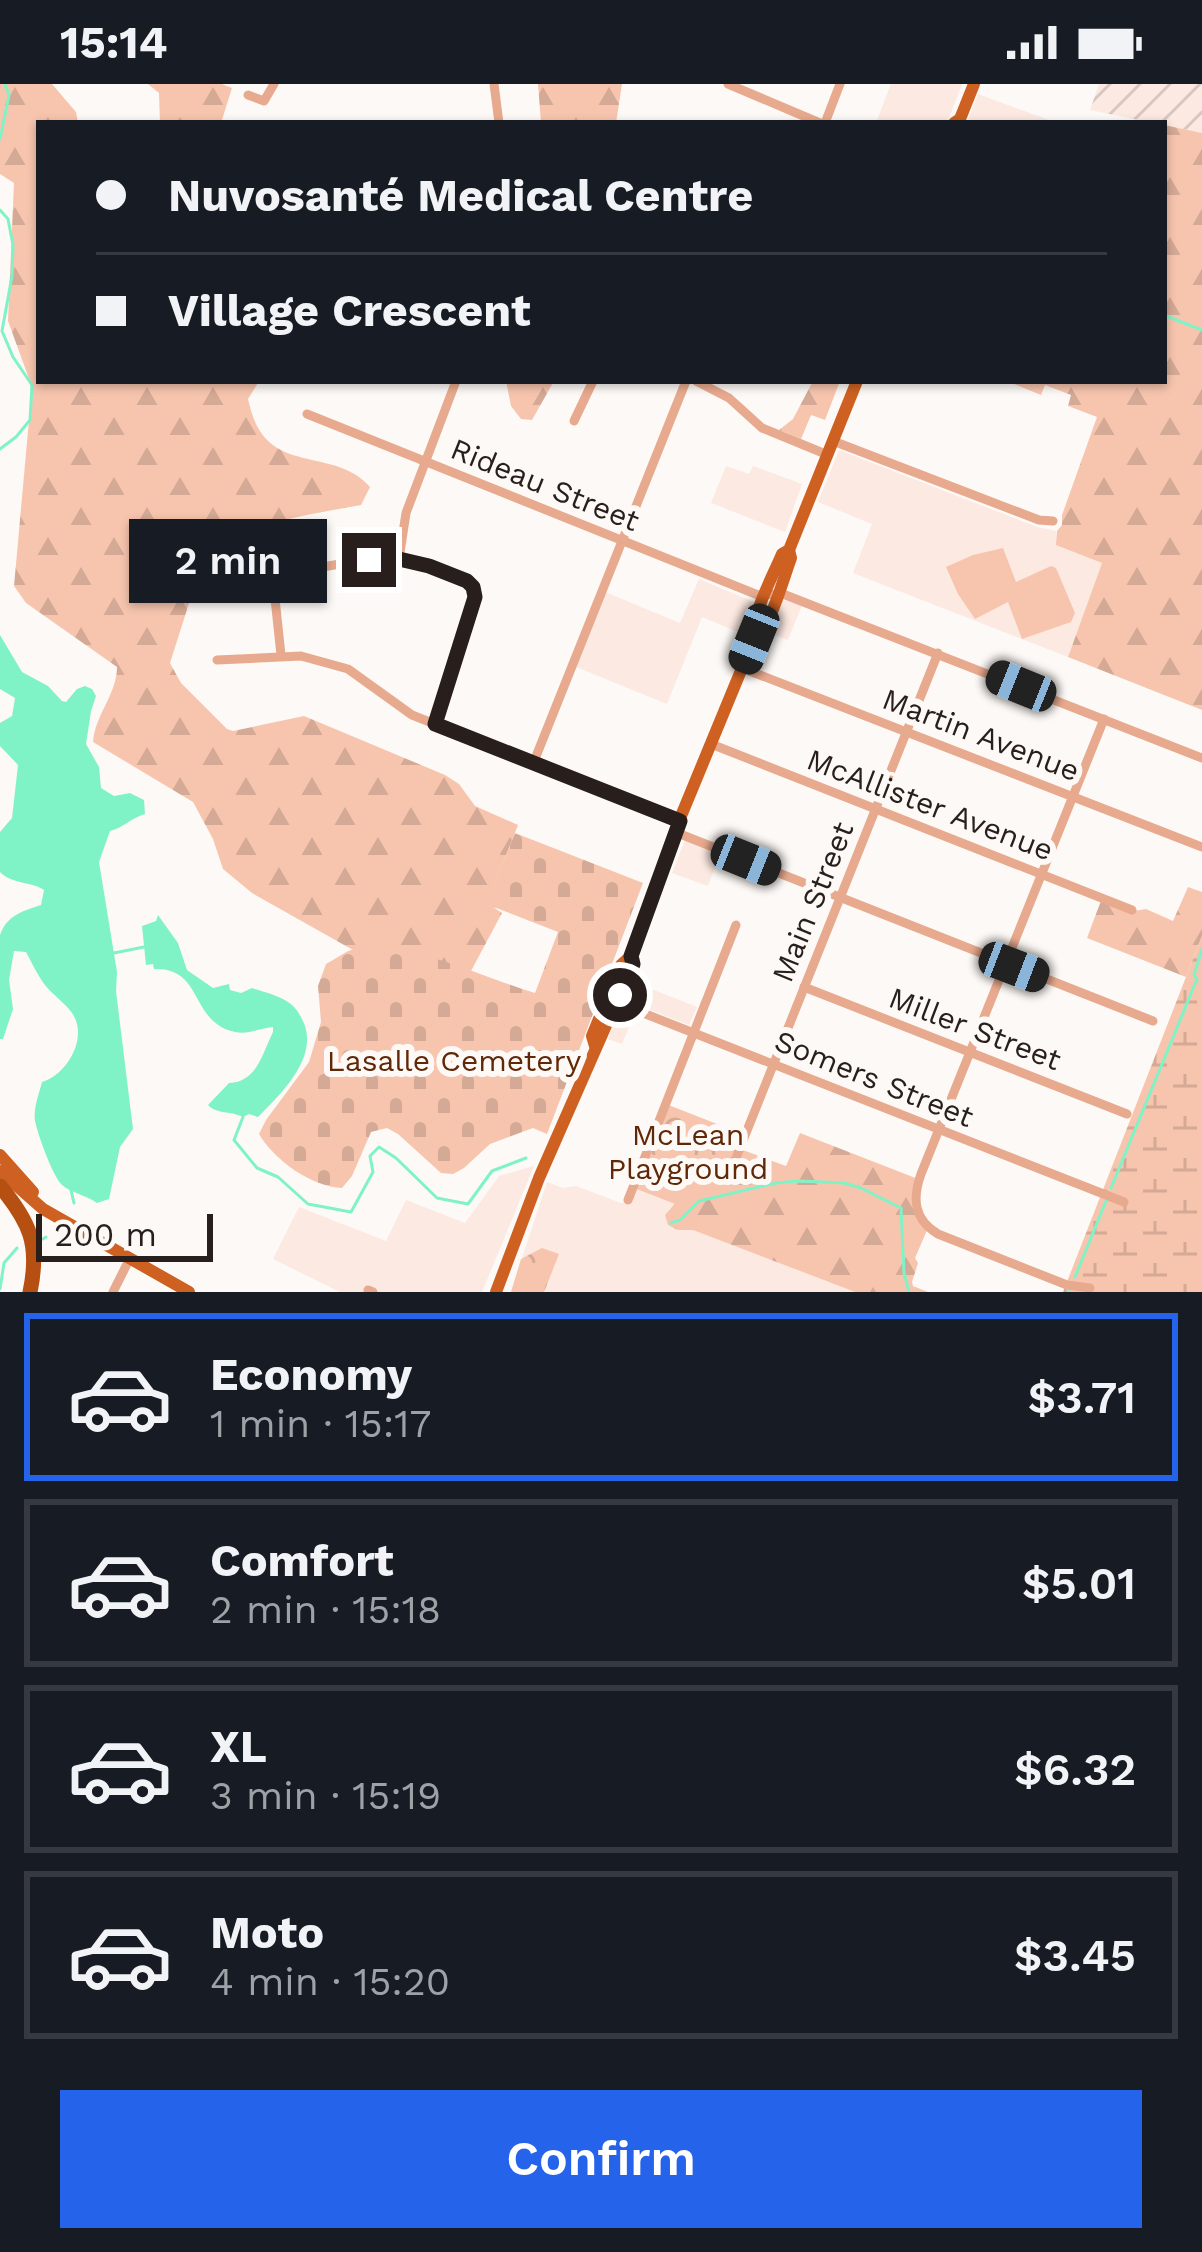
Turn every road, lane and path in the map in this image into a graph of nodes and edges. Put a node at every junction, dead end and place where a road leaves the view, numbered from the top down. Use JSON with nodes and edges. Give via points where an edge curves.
{"nodes":[{"id":1,"x":274,"y":84,"type":"edge"},
{"id":2,"x":494,"y":84,"type":"edge"},
{"id":3,"x":728,"y":84,"type":"edge"},
{"id":4,"x":840,"y":84,"type":"edge"},
{"id":5,"x":974,"y":84,"type":"edge"},
{"id":6,"x":248,"y":95,"type":"dead end"},
{"id":7,"x":500,"y":120,"type":"edge"},
{"id":8,"x":815,"y":120,"type":"edge"},
{"id":9,"x":823,"y":120,"type":"edge"},
{"id":10,"x":960,"y":120,"type":"edge"},
{"id":11,"x":455,"y":384,"type":"edge"},
{"id":12,"x":591,"y":384,"type":"edge"},
{"id":13,"x":685,"y":384,"type":"edge"},
{"id":14,"x":702,"y":384,"type":"edge"},
{"id":15,"x":855,"y":384,"type":"edge"},
{"id":16,"x":307,"y":414,"type":"dead end"},
{"id":17,"x":574,"y":422,"type":"dead end"},
{"id":18,"x":830,"y":448,"type":"junction"},
{"id":19,"x":427,"y":463,"type":"junction"},
{"id":20,"x":1053,"y":521,"type":"dead end"},
{"id":21,"x":622,"y":542,"type":"junction"},
{"id":22,"x":399,"y":559,"type":"junction"},
{"id":23,"x":771,"y":594,"type":"junction"},
{"id":24,"x":938,"y":653,"type":"junction"},
{"id":25,"x":280,"y":656,"type":"junction"},
{"id":26,"x":218,"y":659,"type":"dead end"},
{"id":27,"x":742,"y":668,"type":"junction"},
{"id":28,"x":1104,"y":719,"type":"junction"},
{"id":29,"x":435,"y":724,"type":"junction"},
{"id":30,"x":906,"y":732,"type":"junction"},
{"id":31,"x":711,"y":744,"type":"junction"},
{"id":32,"x":1202,"y":758,"type":"edge"},
{"id":33,"x":533,"y":764,"type":"junction"},
{"id":34,"x":1073,"y":797,"type":"junction"},
{"id":35,"x":875,"y":809,"type":"junction"},
{"id":36,"x":677,"y":827,"type":"junction"},
{"id":37,"x":1202,"y":847,"type":"edge"},
{"id":38,"x":1042,"y":874,"type":"junction"},
{"id":39,"x":840,"y":898,"type":"junction"},
{"id":40,"x":1132,"y":910,"type":"dead end"},
{"id":41,"x":736,"y":925,"type":"dead end"},
{"id":42,"x":1006,"y":964,"type":"junction"},
{"id":43,"x":805,"y":987,"type":"junction"},
{"id":44,"x":612,"y":1000,"type":"junction"},
{"id":45,"x":1153,"y":1022,"type":"dead end"},
{"id":46,"x":694,"y":1033,"type":"junction"},
{"id":47,"x":970,"y":1053,"type":"junction"},
{"id":48,"x":773,"y":1065,"type":"junction"},
{"id":49,"x":1127,"y":1114,"type":"dead end"},
{"id":50,"x":938,"y":1131,"type":"junction"},
{"id":51,"x":0,"y":1155,"type":"edge"},
{"id":52,"x":732,"y":1168,"type":"dead end"},
{"id":53,"x":0,"y":1171,"type":"edge"},
{"id":54,"x":0,"y":1186,"type":"edge"},
{"id":55,"x":628,"y":1200,"type":"dead end"},
{"id":56,"x":1124,"y":1202,"type":"dead end"},
{"id":57,"x":68,"y":1225,"type":"junction"},
{"id":58,"x":129,"y":1259,"type":"junction"},
{"id":59,"x":1090,"y":1288,"type":"dead end"},
{"id":60,"x":30,"y":1292,"type":"edge"},
{"id":61,"x":112,"y":1292,"type":"edge"},
{"id":62,"x":189,"y":1292,"type":"edge"},
{"id":63,"x":496,"y":1292,"type":"edge"}],
"edges":[{"from":1,"to":6,"type":"street","via":[[264,101]]},
{"from":2,"to":7,"type":"street"},
{"from":3,"to":8,"type":"street"},
{"from":4,"to":9,"type":"street"},
{"from":5,"to":10,"type":"main road"},
{"from":11,"to":19,"type":"street"},
{"from":12,"to":17,"type":"street"},
{"from":13,"to":21,"type":"street"},
{"from":14,"to":18,"type":"street","via":[[762,428]]},
{"from":15,"to":18,"type":"main road"},
{"from":16,"to":19,"type":"street","name":"Rideau Street"},
{"from":18,"to":20,"type":"street"},
{"from":18,"to":23,"type":"main road"},
{"from":19,"to":21,"type":"street","name":"Rideau Street"},
{"from":19,"to":22,"type":"street","via":[[406,513]]},
{"from":21,"to":23,"type":"street","name":"Rideau Street"},
{"from":21,"to":33,"type":"street"},
{"from":22,"to":25,"type":"street","via":[[276,574]]},
{"from":22,"to":29,"type":"street","via":[[473,587]]},
{"from":23,"to":24,"type":"street","name":"Rideau Street"},
{"from":23,"to":27,"type":"main road","via":[[762,634]]},
{"from":24,"to":28,"type":"street","name":"Rideau Street"},
{"from":24,"to":30,"type":"street","name":"Main Street"},
{"from":25,"to":26,"type":"street"},
{"from":25,"to":29,"type":"street","via":[[348,669]]},
{"from":27,"to":30,"type":"street","name":"Martin Avenue"},
{"from":27,"to":31,"type":"main road"},
{"from":28,"to":32,"type":"street","name":"Rideau Street"},
{"from":28,"to":34,"type":"street"},
{"from":29,"to":33,"type":"street"},
{"from":30,"to":34,"type":"street","name":"Martin Avenue"},
{"from":30,"to":35,"type":"street","name":"Main Street"},
{"from":31,"to":35,"type":"street","name":"McAllister Avenue"},
{"from":31,"to":36,"type":"main road"},
{"from":33,"to":36,"type":"street"},
{"from":34,"to":37,"type":"street","name":"Martin Avenue"},
{"from":34,"to":38,"type":"street"},
{"from":35,"to":38,"type":"street","name":"McAllister Avenue"},
{"from":35,"to":39,"type":"street","name":"Main Street"},
{"from":36,"to":39,"type":"street"},
{"from":36,"to":44,"type":"main road","via":[[633,964]]},
{"from":38,"to":40,"type":"street","name":"McAllister Avenue"},
{"from":38,"to":42,"type":"street"},
{"from":39,"to":42,"type":"street"},
{"from":39,"to":43,"type":"street","name":"Main Street"},
{"from":41,"to":46,"type":"street"},
{"from":42,"to":45,"type":"street"},
{"from":42,"to":47,"type":"street"},
{"from":43,"to":47,"type":"street","name":"Miller Street"},
{"from":43,"to":48,"type":"street","name":"Main Street"},
{"from":44,"to":46,"type":"street","name":"Somers Street"},
{"from":44,"to":63,"type":"main road"},
{"from":46,"to":48,"type":"street","name":"Somers Street"},
{"from":46,"to":55,"type":"street"},
{"from":47,"to":49,"type":"street","name":"Miller Street"},
{"from":47,"to":50,"type":"street"},
{"from":48,"to":50,"type":"street","name":"Somers Street"},
{"from":48,"to":52,"type":"street","name":"Main Street"},
{"from":50,"to":56,"type":"street","name":"Somers Street"},
{"from":50,"to":59,"type":"street","via":[[918,1182],[920,1219],[938,1234]]},
{"from":51,"to":57,"type":"main road"},
{"from":53,"to":57,"type":"main road"},
{"from":54,"to":60,"type":"highway","via":[[33,1240]]},
{"from":57,"to":58,"type":"main road"},
{"from":58,"to":61,"type":"street"},
{"from":58,"to":62,"type":"main road"}]}
